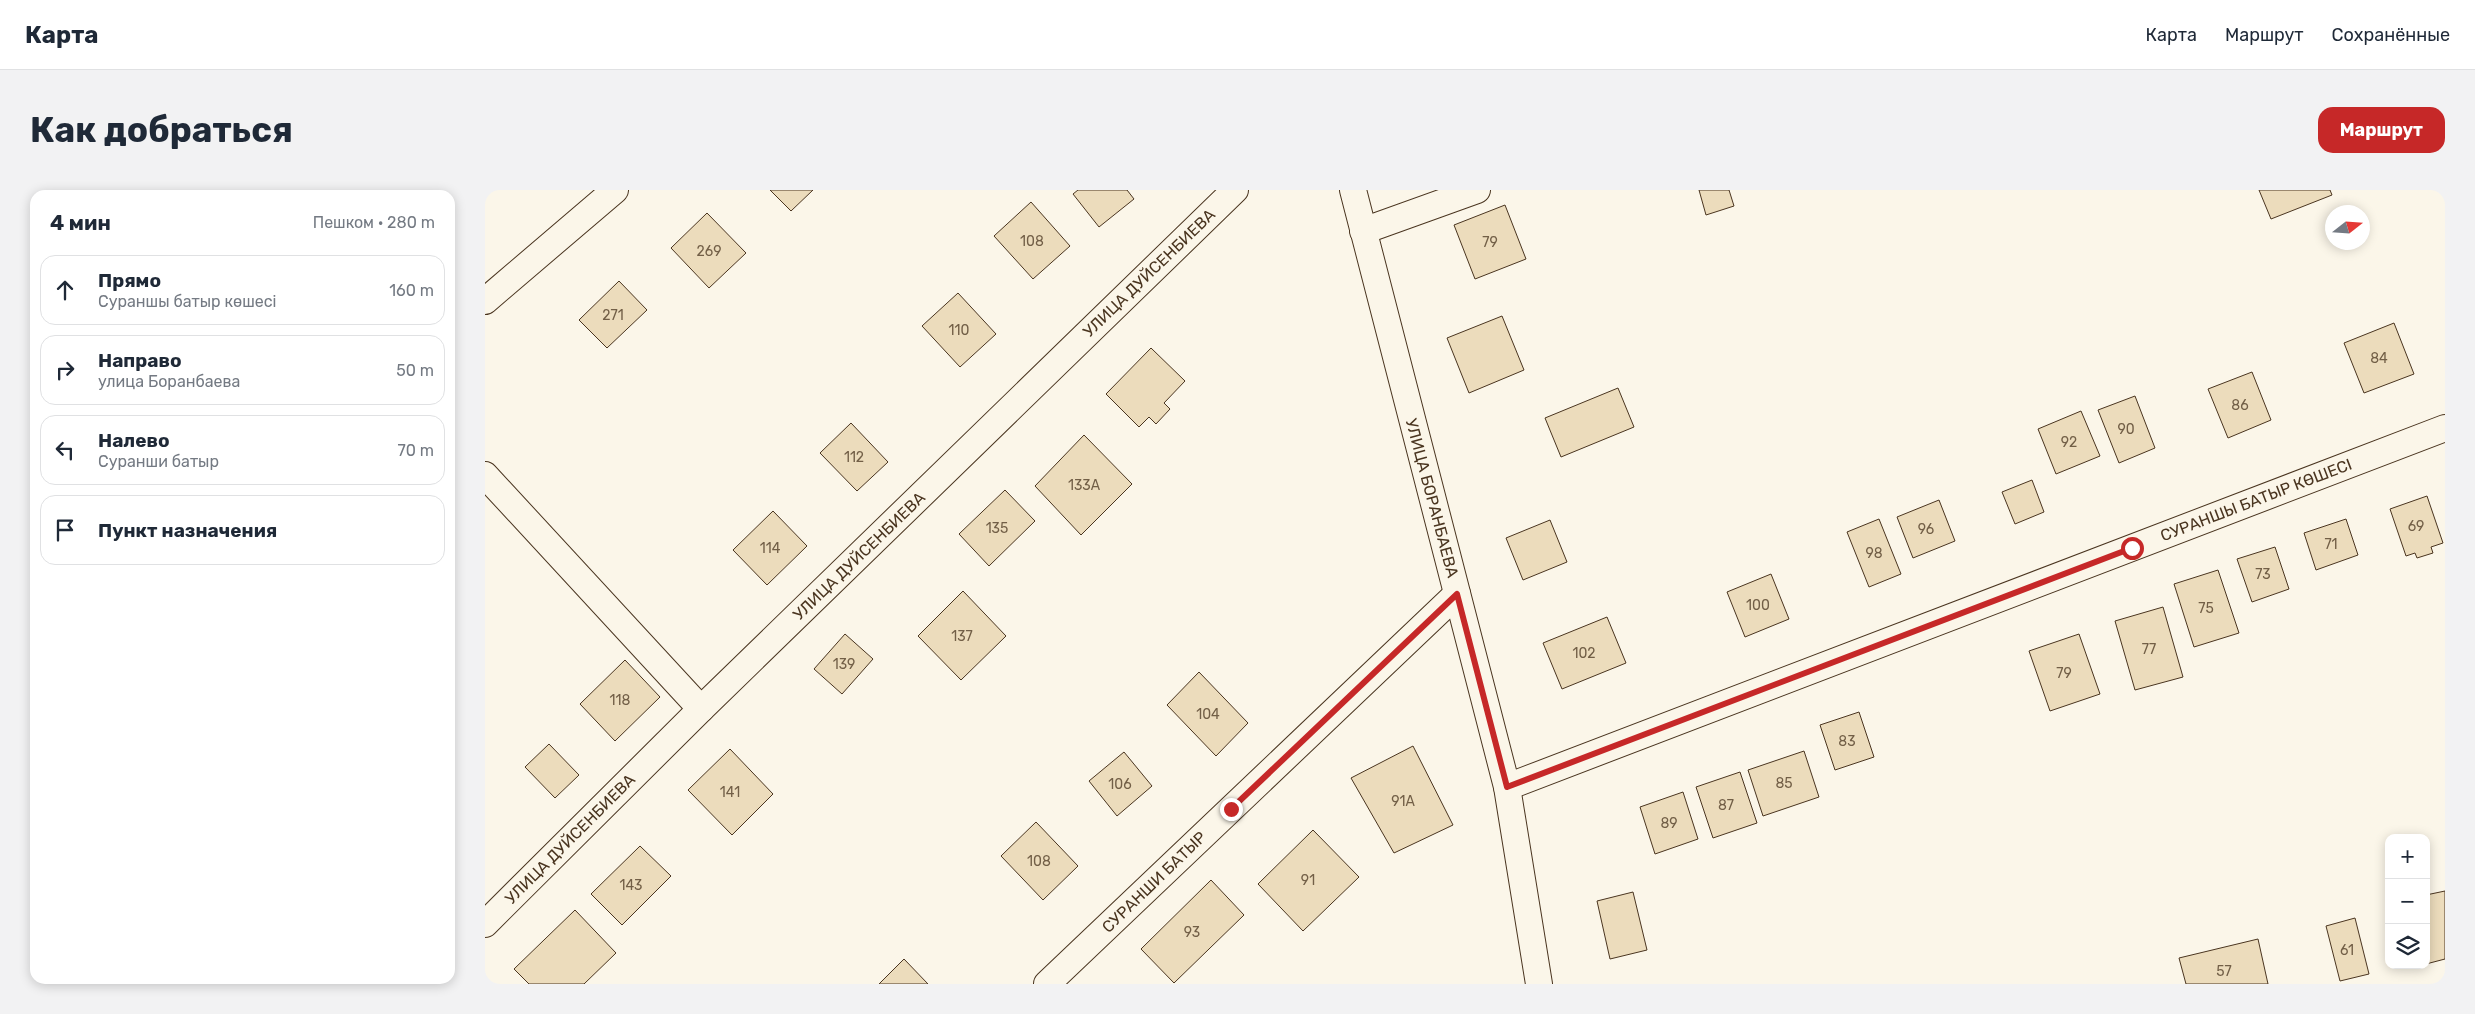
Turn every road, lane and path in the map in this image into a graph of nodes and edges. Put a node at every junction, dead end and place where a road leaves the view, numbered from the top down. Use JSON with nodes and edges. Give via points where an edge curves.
{"nodes":[{"id":1,"x":615,"y":190,"type":"edge"},
{"id":2,"x":1235,"y":190,"type":"edge"},
{"id":3,"x":1353,"y":190,"type":"edge"},
{"id":4,"x":1477,"y":190,"type":"edge"},
{"id":5,"x":1363,"y":232,"type":"junction"},
{"id":6,"x":485,"y":301,"type":"edge"},
{"id":7,"x":2445,"y":428,"type":"edge"},
{"id":8,"x":485,"y":475,"type":"edge"},
{"id":9,"x":1457,"y":594,"type":"junction"},
{"id":10,"x":701,"y":709,"type":"junction"},
{"id":11,"x":1507,"y":787,"type":"junction"},
{"id":12,"x":485,"y":924,"type":"edge"},
{"id":13,"x":1047,"y":984,"type":"edge"},
{"id":14,"x":1539,"y":984,"type":"edge"}],
"edges":[{"from":1,"to":6,"type":"street"},
{"from":2,"to":10,"type":"street","name":"УЛИЦА ДУЙСЕНБИЕВА"},
{"from":3,"to":5,"type":"street","name":"УЛИЦА БОРАНБАЕВА"},
{"from":4,"to":5,"type":"street"},
{"from":5,"to":9,"type":"street","name":"УЛИЦА БОРАНБАЕВА"},
{"from":7,"to":11,"type":"street","name":"СУРАНШЫ БАТЫР КӨШЕСІ"},
{"from":8,"to":10,"type":"street"},
{"from":9,"to":11,"type":"street","name":"УЛИЦА БОРАНБАЕВА"},
{"from":9,"to":13,"type":"street","name":"СУРАНШИ БАТЫР"},
{"from":10,"to":12,"type":"street","name":"УЛИЦА ДУЙСЕНБИЕВА"},
{"from":11,"to":14,"type":"street","name":"УЛИЦА БОРАНБАЕВА"}]}
